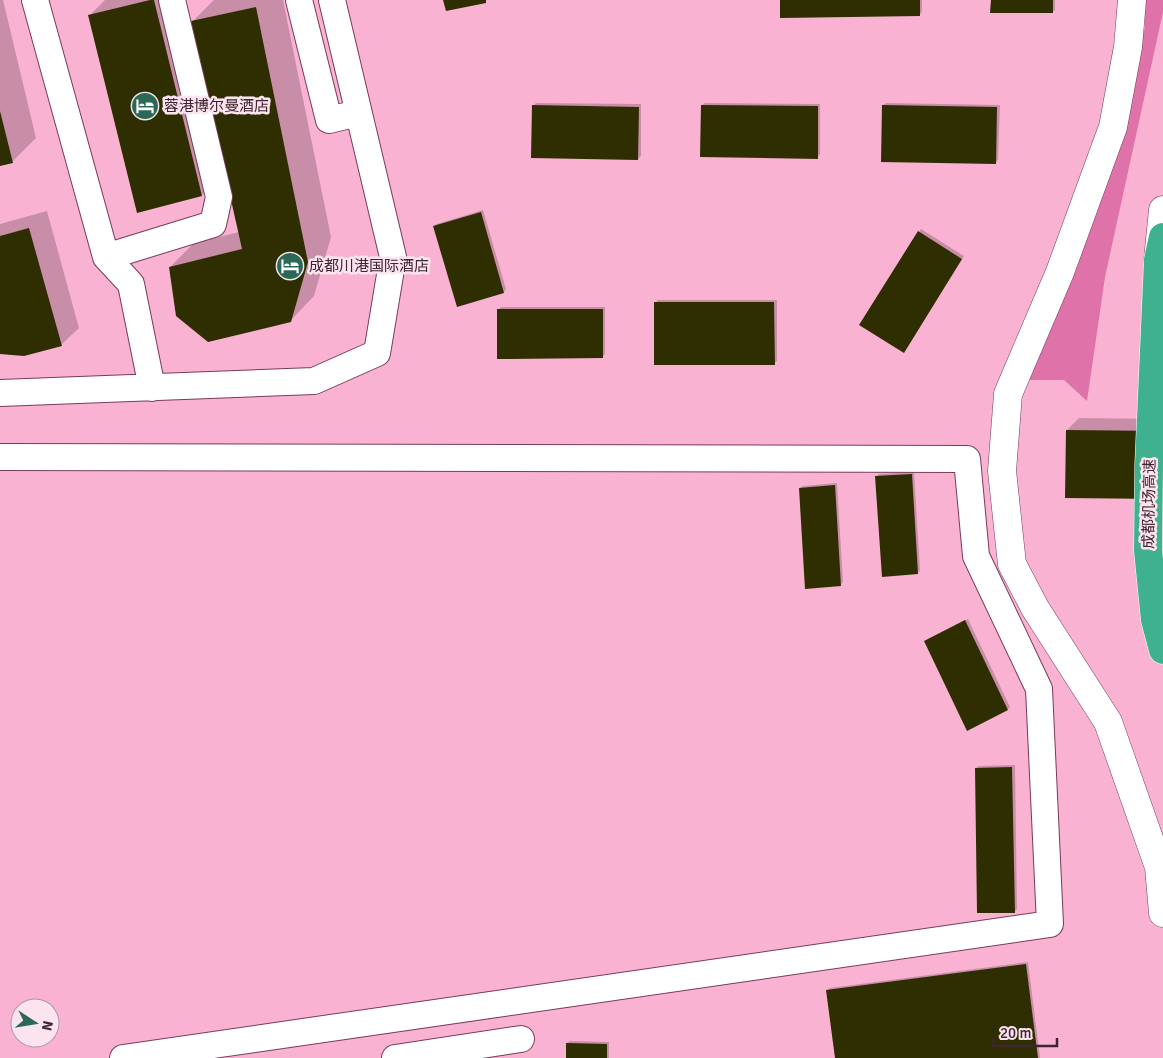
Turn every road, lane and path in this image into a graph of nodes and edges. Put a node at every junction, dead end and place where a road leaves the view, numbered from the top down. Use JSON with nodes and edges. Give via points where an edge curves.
{"nodes":[{"id":1,"x":35,"y":0,"type":"edge"},
{"id":2,"x":172,"y":0,"type":"edge"},
{"id":3,"x":299,"y":0,"type":"edge"},
{"id":4,"x":332,"y":0,"type":"edge"},
{"id":5,"x":1132,"y":0,"type":"edge"},
{"id":6,"x":358,"y":113,"type":"junction"},
{"id":7,"x":1163,"y":210,"type":"edge"},
{"id":8,"x":1160,"y":249,"type":"edge"},
{"id":9,"x":106,"y":256,"type":"junction"},
{"id":10,"x":152,"y":388,"type":"junction"},
{"id":11,"x":0,"y":393,"type":"edge"},
{"id":12,"x":0,"y":457,"type":"edge"},
{"id":13,"x":1163,"y":650,"type":"edge"},
{"id":14,"x":1163,"y":914,"type":"edge"},
{"id":15,"x":521,"y":1039,"type":"dead end"},
{"id":16,"x":124,"y":1058,"type":"edge"},
{"id":17,"x":395,"y":1058,"type":"edge"}],
"edges":[{"from":1,"to":9,"type":"street"},
{"from":2,"to":9,"type":"street","via":[[219,197],[213,224]]},
{"from":3,"to":6,"type":"street","via":[[329,120]]},
{"from":4,"to":6,"type":"street"},
{"from":5,"to":14,"type":"main road","via":[[1128,47],[1113,127],[1060,272],[1008,394],[1002,471],[1012,564],[1034,608],[1108,722],[1159,867]]},
{"from":6,"to":10,"type":"street","via":[[393,257],[378,353],[314,381]]},
{"from":7,"to":8,"type":"main road"},
{"from":8,"to":13,"type":"highway","name":"成都机场高速","via":[[1148,550],[1155,620]]},
{"from":9,"to":10,"type":"street","via":[[131,284]]},
{"from":10,"to":11,"type":"street"},
{"from":12,"to":16,"type":"street","via":[[967,459],[976,556],[1039,689],[1050,924]]},
{"from":15,"to":17,"type":"street"}]}
